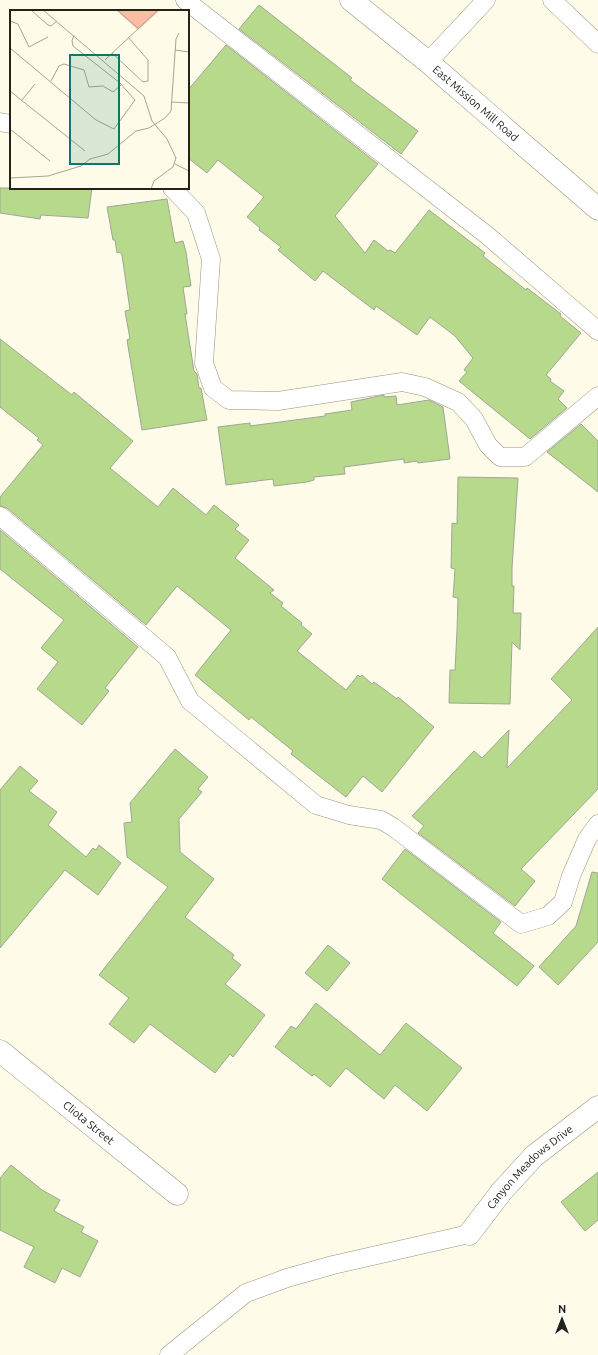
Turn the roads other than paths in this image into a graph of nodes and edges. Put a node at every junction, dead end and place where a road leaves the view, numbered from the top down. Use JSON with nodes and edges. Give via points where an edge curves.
{"nodes":[{"id":1,"x":185,"y":0,"type":"edge"},
{"id":2,"x":351,"y":0,"type":"edge"},
{"id":3,"x":486,"y":0,"type":"edge"},
{"id":4,"x":552,"y":0,"type":"edge"},
{"id":5,"x":598,"y":44,"type":"edge"},
{"id":6,"x":428,"y":62,"type":"junction"},
{"id":7,"x":0,"y":122,"type":"edge"},
{"id":8,"x":10,"y":124,"type":"edge"},
{"id":9,"x":173,"y":189,"type":"edge"},
{"id":10,"x":598,"y":209,"type":"edge"},
{"id":11,"x":598,"y":331,"type":"edge"},
{"id":12,"x":598,"y":396,"type":"edge"},
{"id":13,"x":0,"y":516,"type":"edge"},
{"id":14,"x":598,"y":824,"type":"edge"},
{"id":15,"x":0,"y":1051,"type":"edge"},
{"id":16,"x":598,"y":1106,"type":"edge"},
{"id":17,"x":177,"y":1194,"type":"dead end"},
{"id":18,"x":469,"y":1234,"type":"joint"},
{"id":19,"x":169,"y":1355,"type":"edge"}],
"edges":[{"from":1,"to":11,"type":"lane","via":[[488,236]]},
{"from":2,"to":6,"type":"street","name":"East Mission Mill Road"},
{"from":3,"to":6,"type":"lane"},
{"from":4,"to":5,"type":"lane"},
{"from":6,"to":10,"type":"street","name":"East Mission Mill Road"},
{"from":7,"to":8,"type":"lane"},
{"from":9,"to":12,"type":"lane","via":[[196,213],[211,259],[204,363],[213,388],[229,400],[278,401],[402,382],[425,387],[458,402],[474,419],[488,445],[500,457],[525,457]]},
{"from":13,"to":14,"type":"lane","via":[[167,657],[190,701],[316,805],[349,816],[381,820],[521,924],[548,916],[563,902],[587,839]]},
{"from":15,"to":17,"type":"street","name":"Cliota Street"},
{"from":16,"to":18,"type":"street","name":"Canyon Meadows Drive","via":[[534,1156],[502,1191]]},
{"from":18,"to":19,"type":"lane","via":[[333,1265],[246,1293]]}]}
